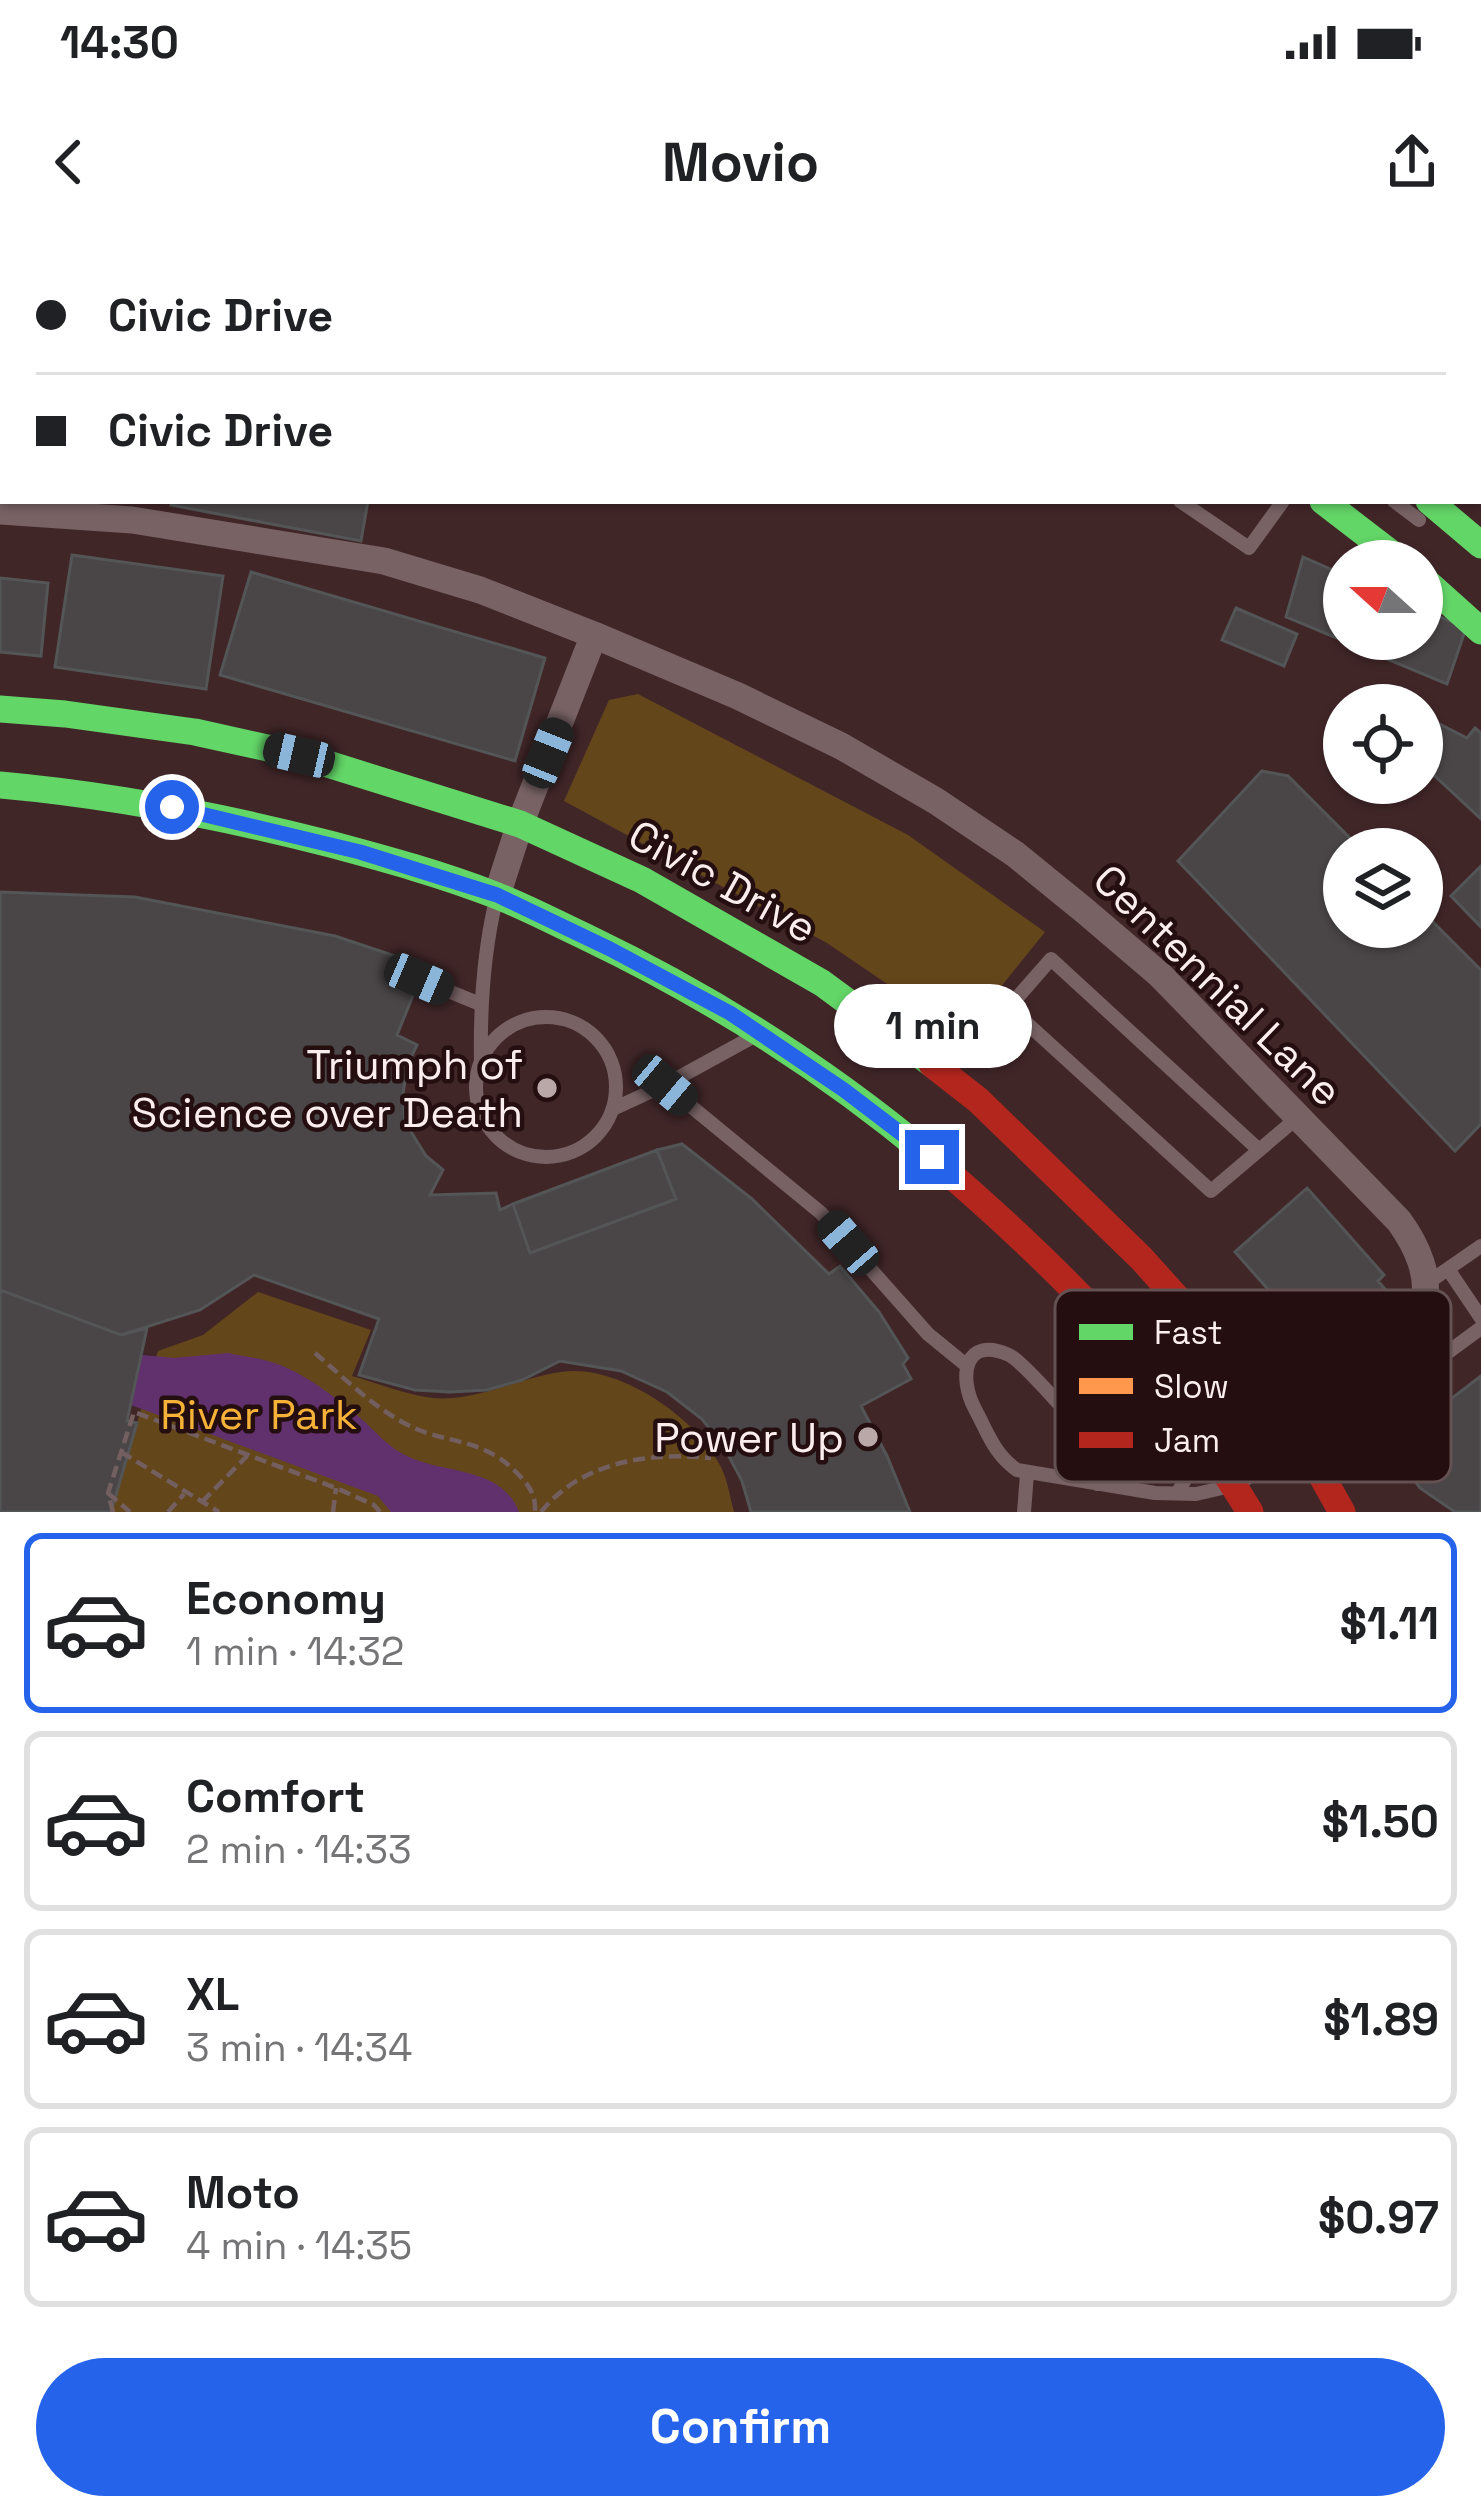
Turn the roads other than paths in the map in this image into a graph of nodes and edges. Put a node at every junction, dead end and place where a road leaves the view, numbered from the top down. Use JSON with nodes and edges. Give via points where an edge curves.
{"nodes":[{"id":1,"x":1184,"y":504,"type":"edge"},
{"id":2,"x":1281,"y":504,"type":"edge"},
{"id":3,"x":1327,"y":504,"type":"edge"},
{"id":4,"x":1346,"y":504,"type":"edge"},
{"id":5,"x":0,"y":511,"type":"edge"},
{"id":6,"x":1428,"y":513,"type":"edge"},
{"id":7,"x":1374,"y":540,"type":"edge"},
{"id":8,"x":1390,"y":540,"type":"edge"},
{"id":9,"x":1481,"y":545,"type":"edge"},
{"id":10,"x":1443,"y":585,"type":"edge"},
{"id":11,"x":1443,"y":597,"type":"edge"},
{"id":12,"x":1481,"y":618,"type":"edge"},
{"id":13,"x":1481,"y":631,"type":"edge"},
{"id":14,"x":594,"y":634,"type":"junction"},
{"id":15,"x":0,"y":709,"type":"edge"},
{"id":16,"x":0,"y":785,"type":"edge"},
{"id":17,"x":520,"y":824,"type":"junction"},
{"id":18,"x":497,"y":895,"type":"junction"},
{"id":19,"x":419,"y":979,"type":"dead end"},
{"id":20,"x":480,"y":1004,"type":"junction"},
{"id":21,"x":762,"y":1032,"type":"junction"},
{"id":22,"x":481,"y":1062,"type":"junction"},
{"id":23,"x":665,"y":1085,"type":"junction"},
{"id":24,"x":613,"y":1108,"type":"junction"},
{"id":25,"x":1297,"y":1118,"type":"junction"},
{"id":26,"x":1259,"y":1150,"type":"junction"},
{"id":27,"x":1481,"y":1246,"type":"edge"},
{"id":28,"x":1437,"y":1277,"type":"junction"},
{"id":29,"x":1073,"y":1290,"type":"edge"},
{"id":30,"x":1169,"y":1290,"type":"edge"},
{"id":31,"x":1430,"y":1290,"type":"edge"},
{"id":32,"x":1451,"y":1290,"type":"edge"},
{"id":33,"x":1451,"y":1290,"type":"edge"},
{"id":34,"x":1481,"y":1318,"type":"edge"},
{"id":35,"x":1481,"y":1328,"type":"edge"},
{"id":36,"x":1451,"y":1350,"type":"edge"},
{"id":37,"x":966,"y":1365,"type":"junction"},
{"id":38,"x":1055,"y":1401,"type":"edge"},
{"id":39,"x":1027,"y":1474,"type":"junction"},
{"id":40,"x":1055,"y":1478,"type":"edge"},
{"id":41,"x":1083,"y":1482,"type":"edge"},
{"id":42,"x":1184,"y":1482,"type":"edge"},
{"id":43,"x":1233,"y":1482,"type":"edge"},
{"id":44,"x":1241,"y":1482,"type":"edge"},
{"id":45,"x":1325,"y":1482,"type":"edge"},
{"id":46,"x":1097,"y":1484,"type":"joint"},
{"id":47,"x":1235,"y":1485,"type":"junction"},
{"id":48,"x":1178,"y":1492,"type":"junction"},
{"id":49,"x":1024,"y":1512,"type":"edge"},
{"id":50,"x":1250,"y":1512,"type":"edge"},
{"id":51,"x":1342,"y":1512,"type":"edge"}],
"edges":[{"from":1,"to":2,"type":"lane","via":[[1249,548]]},
{"from":3,"to":7,"type":"main road"},
{"from":4,"to":8,"type":"main road"},
{"from":5,"to":14,"type":"street","name":"Centennial Lane","via":[[132,520],[384,561]]},
{"from":6,"to":9,"type":"main road"},
{"from":10,"to":12,"type":"main road"},
{"from":11,"to":13,"type":"main road"},
{"from":14,"to":17,"type":"street"},
{"from":14,"to":25,"type":"street","name":"Centennial Lane","via":[[841,746],[995,841],[1160,975]]},
{"from":15,"to":17,"type":"main road","name":"Civic Drive","via":[[216,736]]},
{"from":16,"to":18,"type":"main road","via":[[172,807]]},
{"from":17,"to":18,"type":"street"},
{"from":17,"to":30,"type":"main road","name":"Civic Drive","via":[[642,880],[822,983],[978,1100]]},
{"from":18,"to":20,"type":"lane"},
{"from":18,"to":21,"type":"main road"},
{"from":19,"to":20,"type":"lane"},
{"from":20,"to":22,"type":"lane"},
{"from":21,"to":23,"type":"lane"},
{"from":21,"to":29,"type":"main road","via":[[932,1157]]},
{"from":22,"to":24,"type":"lane","via":[[512,1026],[534,1018],[580,1025],[611,1061]]},
{"from":22,"to":24,"type":"lane","via":[[476,1084],[488,1126],[522,1153],[566,1155],[602,1130]]},
{"from":23,"to":24,"type":"lane"},
{"from":23,"to":37,"type":"lane","via":[[821,1213],[928,1334]]},
{"from":25,"to":26,"type":"lane"},
{"from":25,"to":28,"type":"street","name":"Centennial Lane","via":[[1400,1221]]},
{"from":26,"to":26,"type":"lane","via":[[1052,959],[1009,1007],[1211,1191]]},
{"from":27,"to":28,"type":"lane"},
{"from":28,"to":31,"type":"street"},
{"from":28,"to":33,"type":"lane"},
{"from":32,"to":34,"type":"lane"},
{"from":35,"to":36,"type":"lane"},
{"from":37,"to":38,"type":"lane","via":[[989,1351],[1012,1356]]},
{"from":37,"to":39,"type":"lane","via":[[968,1395],[1001,1459]]},
{"from":39,"to":40,"type":"lane"},
{"from":39,"to":49,"type":"lane"},
{"from":41,"to":46,"type":"lane"},
{"from":42,"to":48,"type":"lane"},
{"from":43,"to":47,"type":"main road"},
{"from":44,"to":47,"type":"lane"},
{"from":45,"to":51,"type":"main road","name":"Civic Drive"},
{"from":46,"to":48,"type":"lane"},
{"from":47,"to":48,"type":"lane"},
{"from":47,"to":50,"type":"main road"}]}
